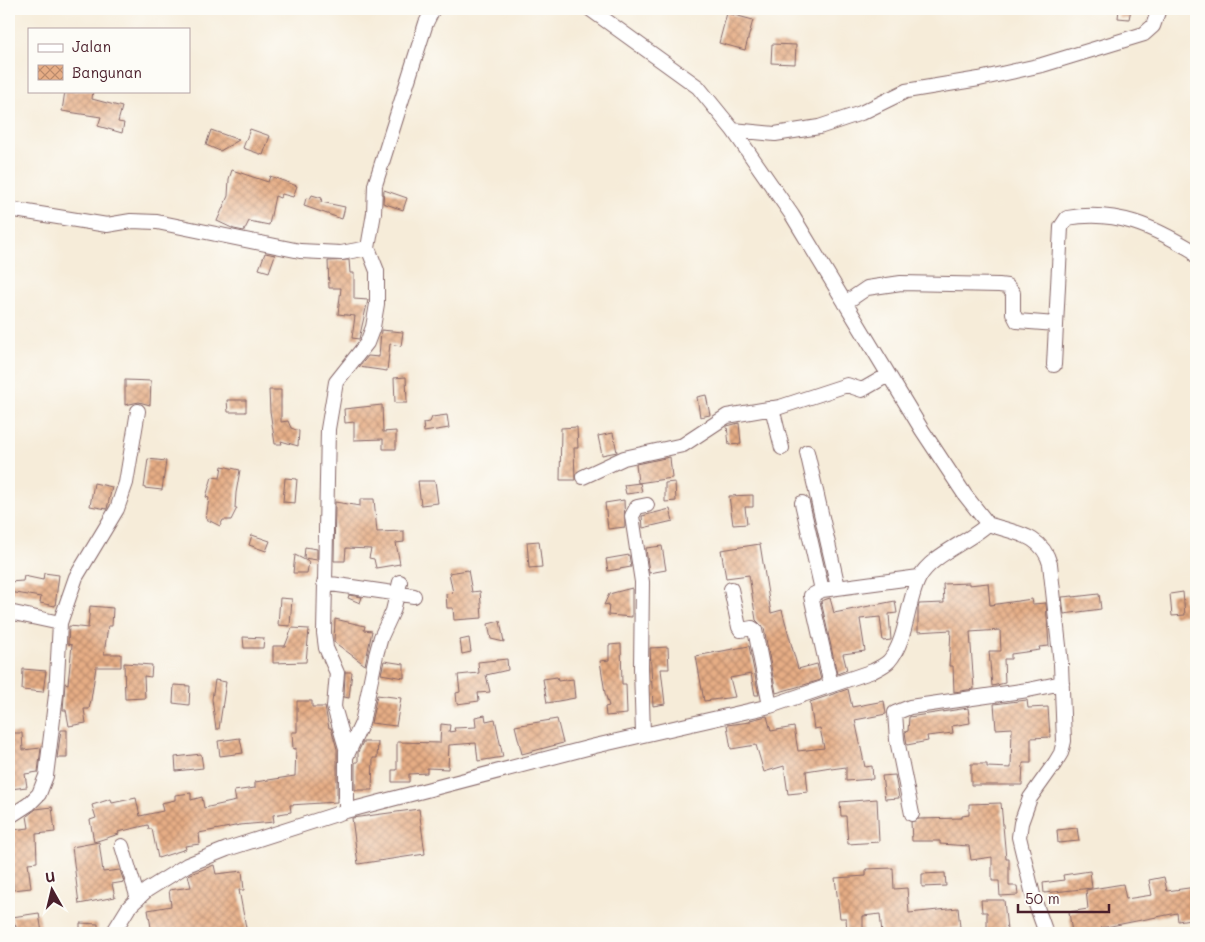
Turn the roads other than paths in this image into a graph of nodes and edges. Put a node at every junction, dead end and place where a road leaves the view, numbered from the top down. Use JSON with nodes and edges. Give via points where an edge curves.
{"nodes":[{"id":1,"x":433,"y":9,"type":"edge"},
{"id":2,"x":590,"y":9,"type":"edge"},
{"id":3,"x":1159,"y":9,"type":"edge"},
{"id":4,"x":733,"y":130,"type":"junction"},
{"id":5,"x":9,"y":209,"type":"edge"},
{"id":6,"x":368,"y":248,"type":"junction"},
{"id":7,"x":1196,"y":256,"type":"edge"},
{"id":8,"x":845,"y":304,"type":"junction"},
{"id":9,"x":1056,"y":324,"type":"junction"},
{"id":10,"x":1054,"y":365,"type":"dead end"},
{"id":11,"x":888,"y":375,"type":"junction"},
{"id":12,"x":772,"y":408,"type":"junction"},
{"id":13,"x":138,"y":412,"type":"dead end"},
{"id":14,"x":782,"y":448,"type":"dead end"},
{"id":15,"x":807,"y":452,"type":"dead end"},
{"id":16,"x":583,"y":477,"type":"dead end"},
{"id":17,"x":802,"y":504,"type":"dead end"},
{"id":18,"x":647,"y":505,"type":"dead end"},
{"id":19,"x":988,"y":524,"type":"junction"},
{"id":20,"x":919,"y":577,"type":"junction"},
{"id":21,"x":324,"y":583,"type":"junction"},
{"id":22,"x":400,"y":588,"type":"junction"},
{"id":23,"x":838,"y":588,"type":"junction"},
{"id":24,"x":731,"y":589,"type":"dead end"},
{"id":25,"x":822,"y":590,"type":"junction"},
{"id":26,"x":414,"y":596,"type":"dead end"},
{"id":27,"x":9,"y":612,"type":"edge"},
{"id":28,"x":60,"y":623,"type":"junction"},
{"id":29,"x":1062,"y":683,"type":"junction"},
{"id":30,"x":830,"y":685,"type":"junction"},
{"id":31,"x":770,"y":706,"type":"junction"},
{"id":32,"x":643,"y":734,"type":"junction"},
{"id":33,"x":347,"y":756,"type":"junction"},
{"id":34,"x":346,"y":811,"type":"junction"},
{"id":35,"x":912,"y":814,"type":"dead end"},
{"id":36,"x":9,"y":817,"type":"edge"},
{"id":37,"x":122,"y":846,"type":"dead end"},
{"id":38,"x":138,"y":899,"type":"junction"},
{"id":39,"x":113,"y":933,"type":"edge"},
{"id":40,"x":1046,"y":933,"type":"edge"}],
"edges":[{"from":1,"to":6,"type":"street","via":[[375,185]]},
{"from":2,"to":4,"type":"street","via":[[698,87]]},
{"from":3,"to":4,"type":"street","via":[[1153,26],[1144,34],[1042,65],[906,91],[860,113],[820,127],[775,134]]},
{"from":4,"to":8,"type":"street","via":[[792,216]]},
{"from":5,"to":6,"type":"street","via":[[107,225],[131,221],[157,222],[300,251],[341,253]]},
{"from":6,"to":21,"type":"street","via":[[376,271],[377,304],[367,343],[336,382],[334,391],[328,429]]},
{"from":7,"to":9,"type":"street","via":[[1145,224],[1118,217],[1085,215],[1068,218],[1061,227]]},
{"from":8,"to":9,"type":"street","via":[[867,288],[901,283],[1000,285],[1013,292],[1017,321]]},
{"from":8,"to":11,"type":"street"},
{"from":9,"to":10,"type":"street"},
{"from":11,"to":12,"type":"street","via":[[867,388],[858,390],[847,385]]},
{"from":11,"to":19,"type":"street","via":[[965,495]]},
{"from":12,"to":14,"type":"street"},
{"from":12,"to":16,"type":"street","via":[[727,416],[683,445],[624,458]]},
{"from":13,"to":28,"type":"street","via":[[126,483],[117,508],[76,577]]},
{"from":15,"to":23,"type":"street"},
{"from":17,"to":25,"type":"street"},
{"from":18,"to":32,"type":"street","via":[[637,507],[632,516],[642,582]]},
{"from":19,"to":20,"type":"street","via":[[970,540],[931,563]]},
{"from":19,"to":29,"type":"street","via":[[1036,540],[1047,554]]},
{"from":20,"to":23,"type":"street"},
{"from":20,"to":30,"type":"street","via":[[890,660],[873,671]]},
{"from":21,"to":22,"type":"street"},
{"from":21,"to":33,"type":"street","via":[[324,637],[337,668],[334,708],[344,735]]},
{"from":22,"to":26,"type":"street"},
{"from":22,"to":33,"type":"street","via":[[376,656],[362,723]]},
{"from":23,"to":25,"type":"street"},
{"from":24,"to":31,"type":"street","via":[[739,627],[755,630]]},
{"from":25,"to":30,"type":"street","via":[[813,593],[810,601]]},
{"from":27,"to":28,"type":"street"},
{"from":28,"to":36,"type":"street","via":[[48,769],[39,794]]},
{"from":29,"to":35,"type":"street","via":[[934,702],[895,713],[896,740]]},
{"from":29,"to":40,"type":"street","via":[[1064,732],[1061,753],[1030,798],[1019,837]]},
{"from":30,"to":31,"type":"street"},
{"from":31,"to":32,"type":"street"},
{"from":32,"to":34,"type":"street"},
{"from":33,"to":34,"type":"street"},
{"from":34,"to":38,"type":"street","via":[[204,857],[173,872]]},
{"from":37,"to":38,"type":"street"},
{"from":38,"to":39,"type":"street","via":[[129,907]]}]}
